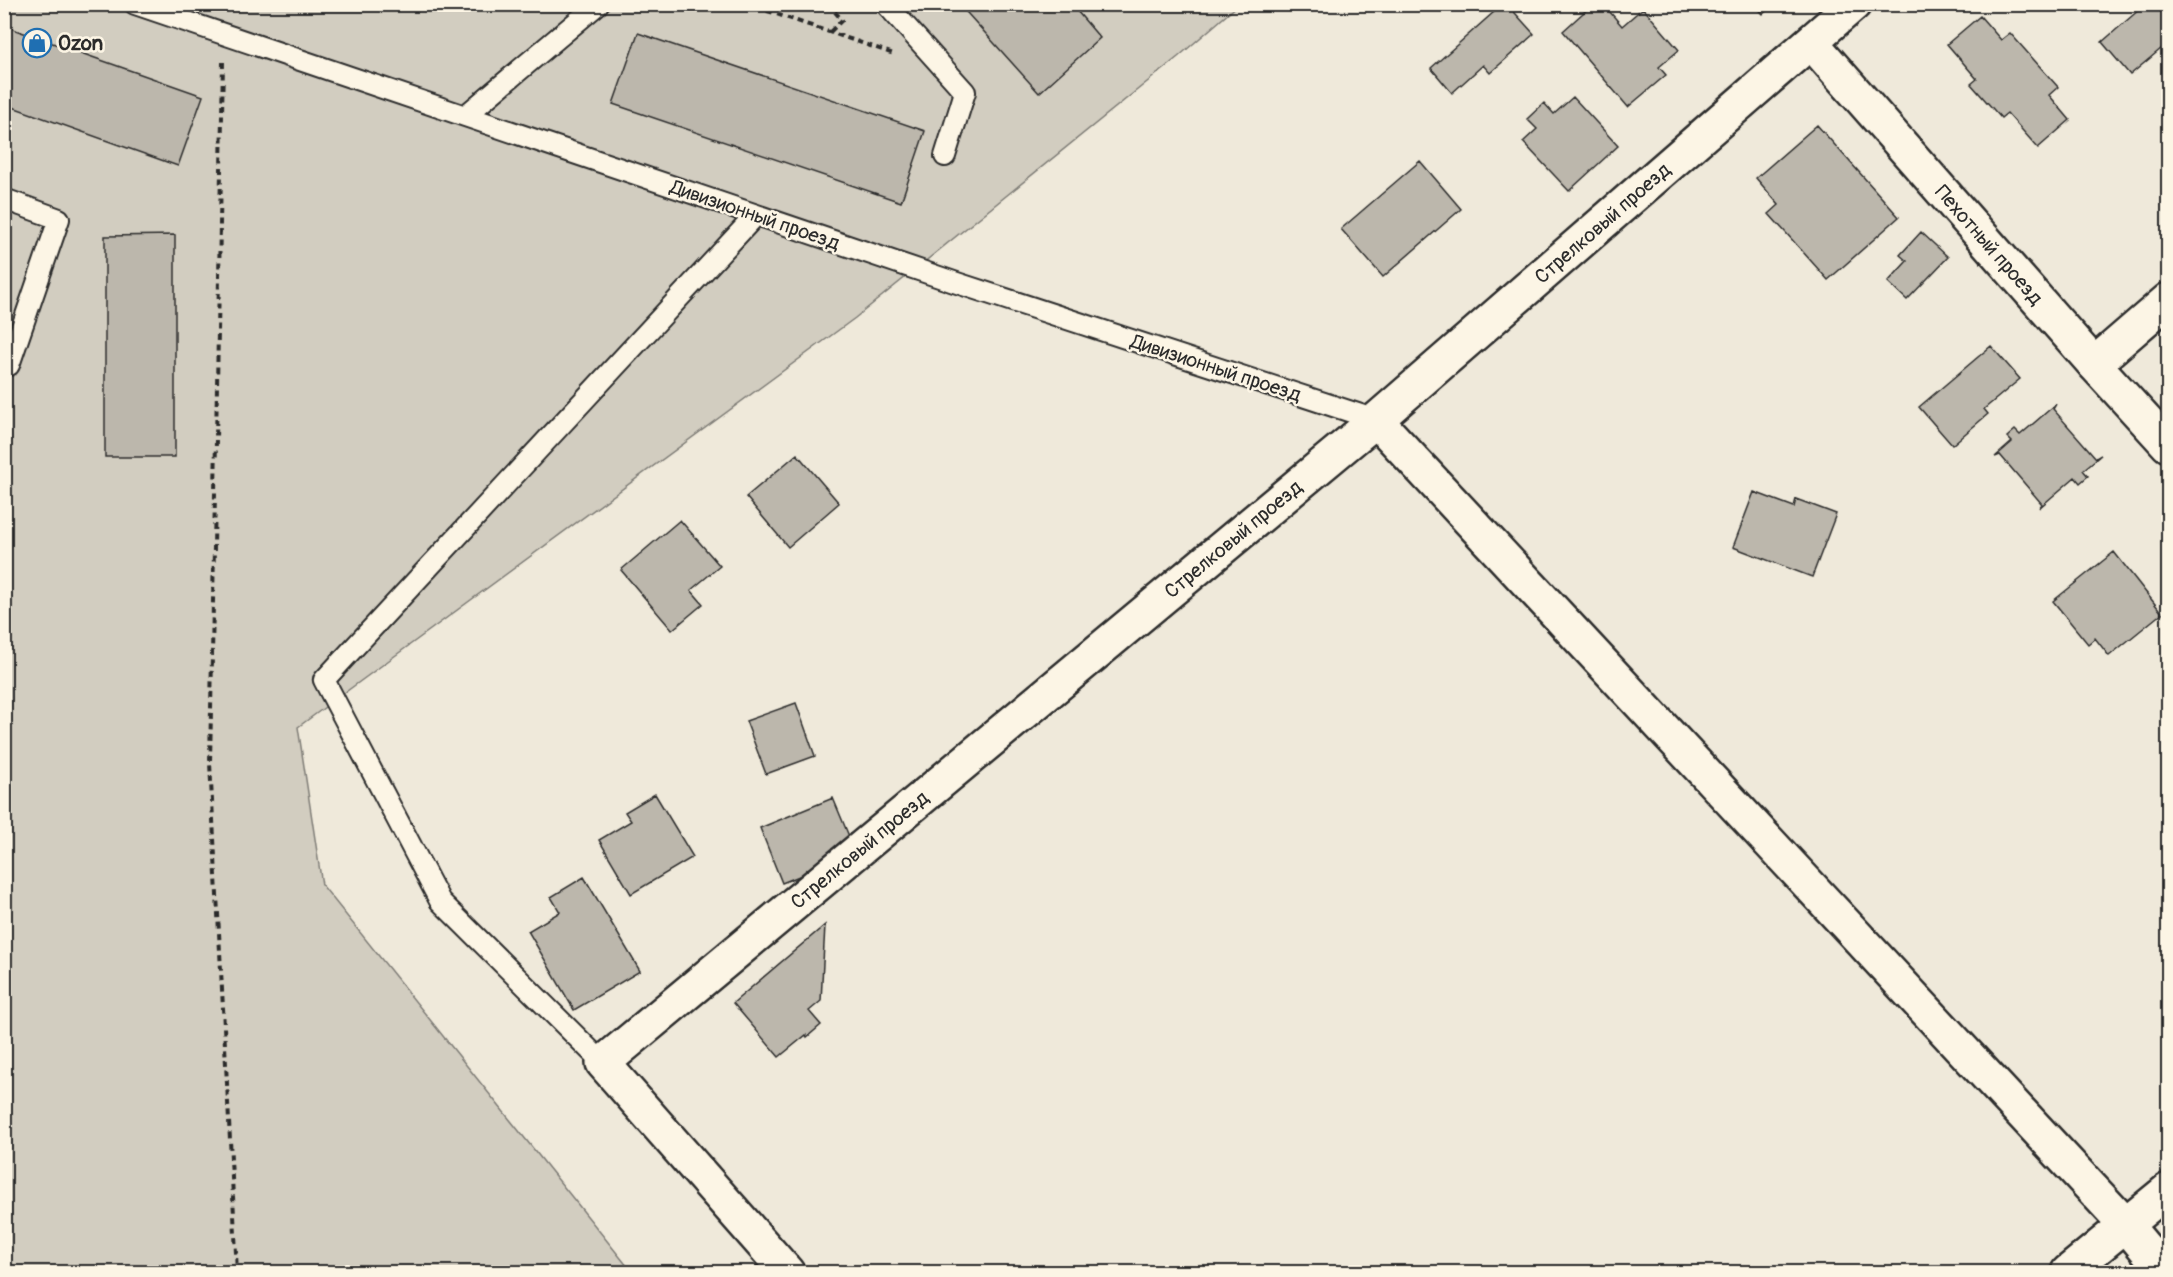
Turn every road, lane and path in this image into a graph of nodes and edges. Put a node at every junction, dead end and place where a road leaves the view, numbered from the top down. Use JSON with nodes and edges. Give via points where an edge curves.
{"nodes":[{"id":1,"x":135,"y":4,"type":"edge"},
{"id":2,"x":598,"y":4,"type":"edge"},
{"id":3,"x":747,"y":4,"type":"edge"},
{"id":4,"x":828,"y":4,"type":"edge"},
{"id":5,"x":886,"y":4,"type":"edge"},
{"id":6,"x":1854,"y":4,"type":"edge"},
{"id":7,"x":829,"y":33,"type":"junction"},
{"id":8,"x":223,"y":34,"type":"junction"},
{"id":9,"x":1811,"y":42,"type":"junction"},
{"id":10,"x":947,"y":73,"type":"junction"},
{"id":11,"x":465,"y":116,"type":"junction"},
{"id":12,"x":945,"y":156,"type":"dead end"},
{"id":13,"x":4,"y":199,"type":"edge"},
{"id":14,"x":756,"y":215,"type":"junction"},
{"id":15,"x":2169,"y":300,"type":"edge"},
{"id":16,"x":4,"y":360,"type":"edge"},
{"id":17,"x":2094,"y":364,"type":"junction"},
{"id":18,"x":1376,"y":420,"type":"junction"},
{"id":19,"x":2169,"y":445,"type":"edge"},
{"id":20,"x":603,"y":1064,"type":"junction"},
{"id":21,"x":2169,"y":1190,"type":"edge"},
{"id":22,"x":2125,"y":1224,"type":"junction"},
{"id":23,"x":237,"y":1272,"type":"edge"},
{"id":24,"x":788,"y":1272,"type":"edge"},
{"id":25,"x":2068,"y":1272,"type":"edge"},
{"id":26,"x":2165,"y":1272,"type":"edge"}],
"edges":[{"from":1,"to":8,"type":"lane","name":"Дивизионный проезд"},
{"from":2,"to":11,"type":"lane"},
{"from":3,"to":7,"type":"path"},
{"from":4,"to":7,"type":"path","via":[[842,20]]},
{"from":5,"to":10,"type":"lane"},
{"from":6,"to":9,"type":"street","name":"Стрелковый проезд"},
{"from":7,"to":10,"type":"path"},
{"from":8,"to":11,"type":"lane","name":"Дивизионный проезд"},
{"from":8,"to":23,"type":"path","via":[[210,763]]},
{"from":9,"to":17,"type":"street","name":"Пехотный проезд"},
{"from":9,"to":18,"type":"street","name":"Стрелковый проезд"},
{"from":10,"to":12,"type":"lane","via":[[965,92]]},
{"from":11,"to":14,"type":"lane","name":"Дивизионный проезд"},
{"from":13,"to":16,"type":"lane","via":[[59,219],[9,365]]},
{"from":14,"to":18,"type":"lane","name":"Дивизионный проезд"},
{"from":14,"to":20,"type":"lane","via":[[324,680],[440,901]]},
{"from":15,"to":17,"type":"street"},
{"from":17,"to":19,"type":"street","name":"Пехотный проезд"},
{"from":18,"to":20,"type":"street","name":"Стрелковый проезд"},
{"from":18,"to":22,"type":"street"},
{"from":20,"to":24,"type":"street"},
{"from":21,"to":22,"type":"street"},
{"from":22,"to":25,"type":"street"},
{"from":22,"to":26,"type":"street"}]}
